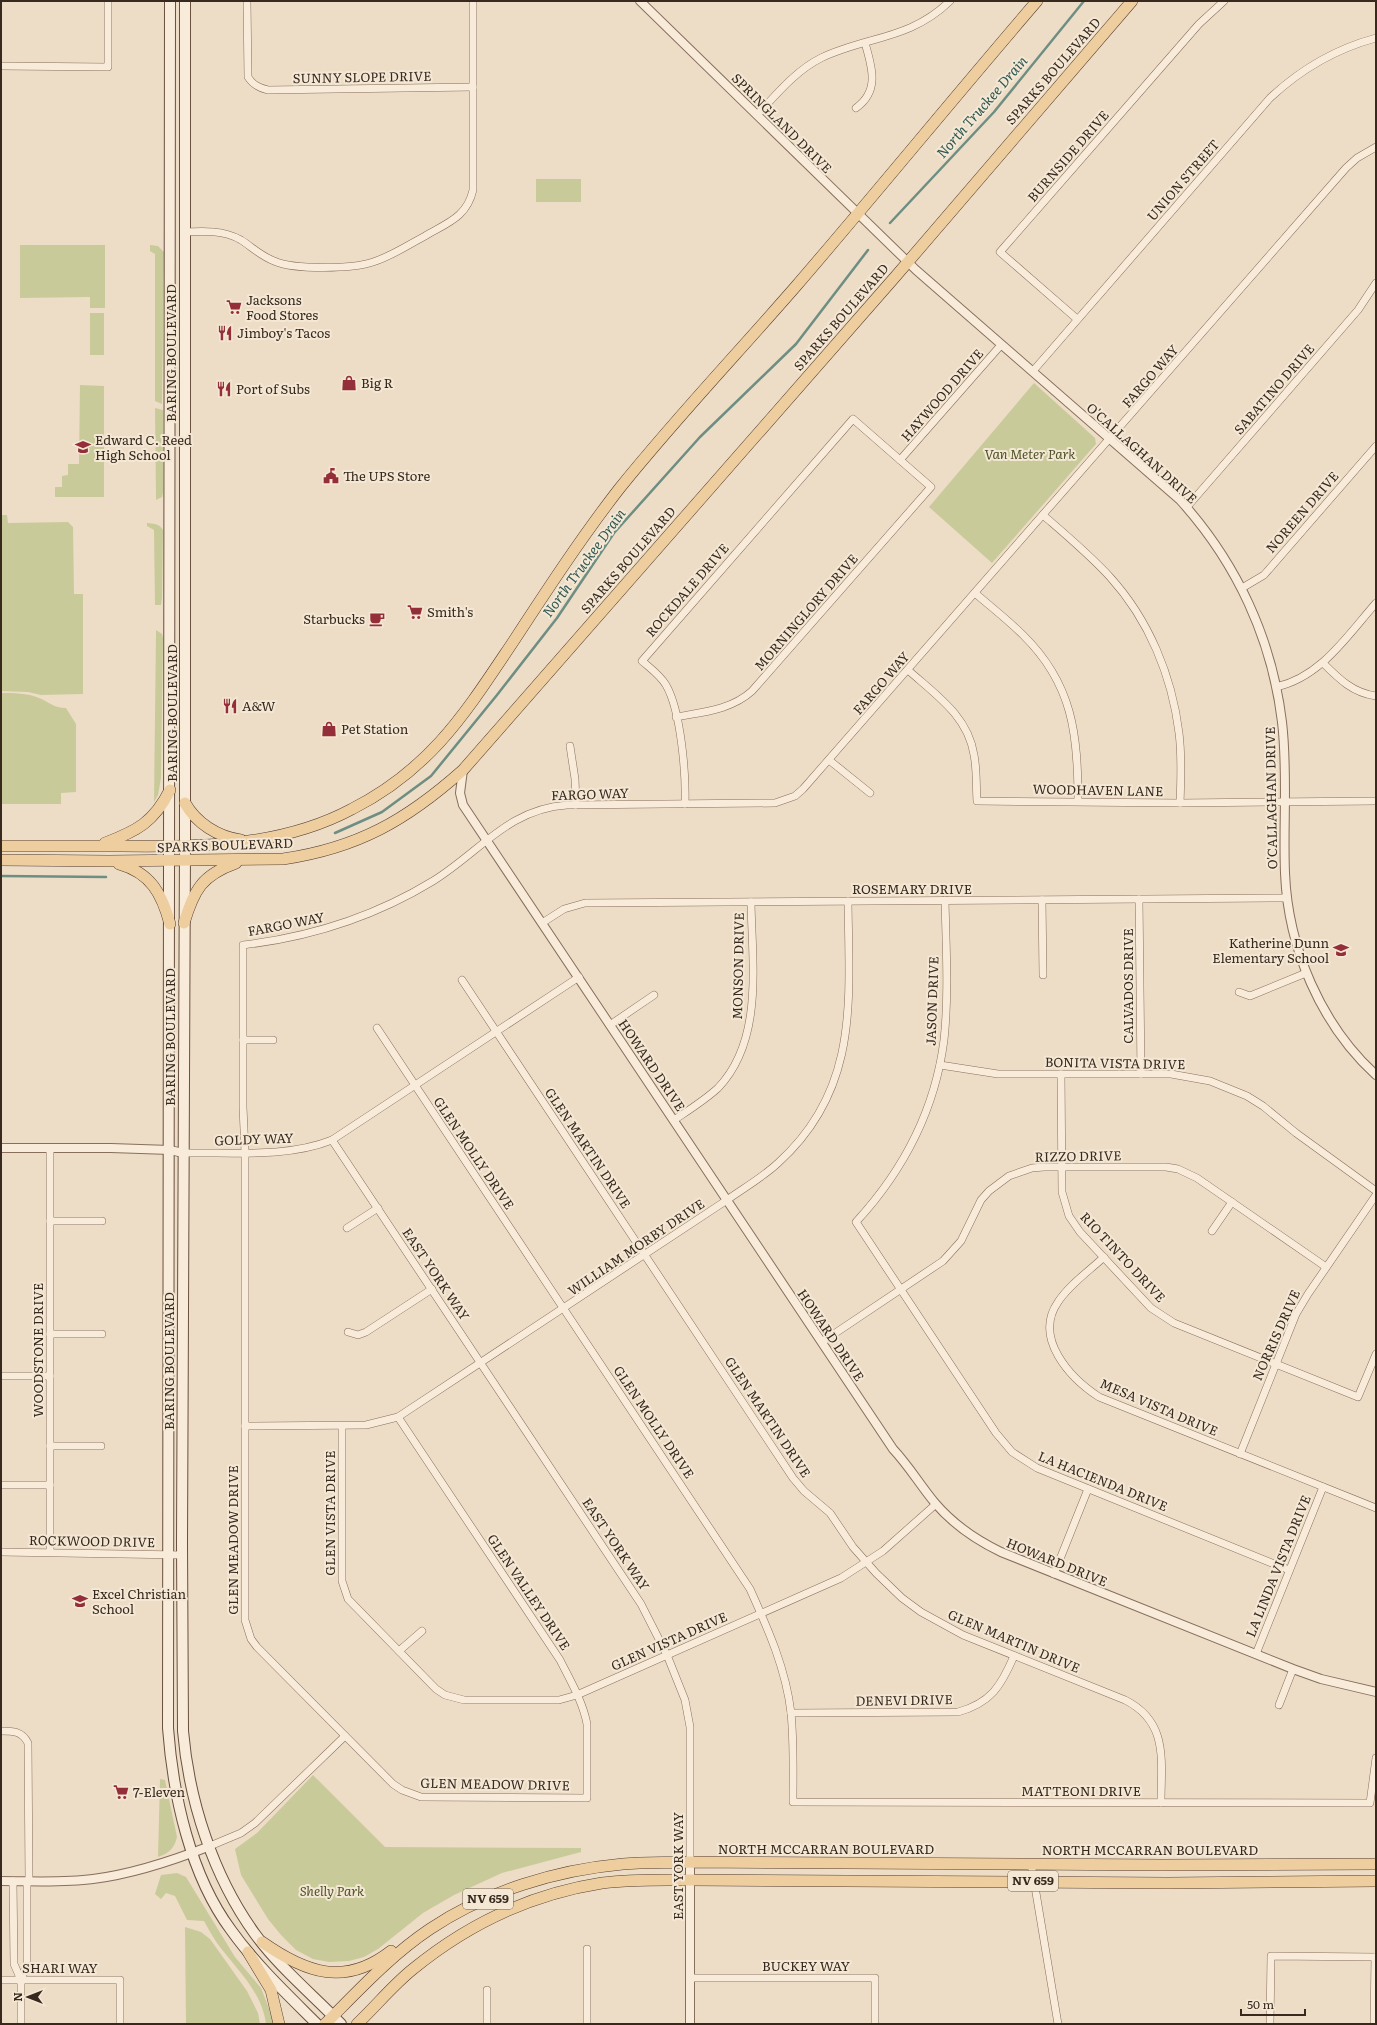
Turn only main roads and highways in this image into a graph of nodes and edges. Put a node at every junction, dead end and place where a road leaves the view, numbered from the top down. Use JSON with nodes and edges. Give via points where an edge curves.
{"nodes":[{"id":1,"x":170,"y":1,"type":"edge"},
{"id":2,"x":185,"y":1,"type":"edge"},
{"id":3,"x":1037,"y":1,"type":"edge"},
{"id":4,"x":1132,"y":1,"type":"edge"},
{"id":5,"x":170,"y":232,"type":"junction"},
{"id":6,"x":184,"y":232,"type":"junction"},
{"id":7,"x":170,"y":790,"type":"junction"},
{"id":8,"x":185,"y":803,"type":"junction"},
{"id":9,"x":251,"y":841,"type":"junction"},
{"id":10,"x":1,"y":846,"type":"edge"},
{"id":11,"x":98,"y":846,"type":"junction"},
{"id":12,"x":170,"y":847,"type":"junction"},
{"id":13,"x":185,"y":847,"type":"junction"},
{"id":14,"x":1,"y":860,"type":"edge"},
{"id":15,"x":244,"y":860,"type":"junction"},
{"id":16,"x":109,"y":861,"type":"junction"},
{"id":17,"x":170,"y":861,"type":"junction"},
{"id":18,"x":185,"y":861,"type":"junction"},
{"id":19,"x":184,"y":923,"type":"junction"},
{"id":20,"x":170,"y":924,"type":"junction"},
{"id":21,"x":1376,"y":1864,"type":"edge"},
{"id":22,"x":1376,"y":1881,"type":"edge"},
{"id":23,"x":430,"y":1929,"type":"junction"},
{"id":24,"x":262,"y":1942,"type":"junction"},
{"id":25,"x":248,"y":1952,"type":"junction"},
{"id":26,"x":337,"y":2020,"type":"edge"},
{"id":27,"x":279,"y":2024,"type":"edge"},
{"id":28,"x":317,"y":2024,"type":"edge"},
{"id":29,"x":325,"y":2024,"type":"edge"},
{"id":30,"x":357,"y":2024,"type":"edge"}],
"edges":[{"from":1,"to":5,"type":"main road","name":"BARING BOULEVARD"},
{"from":2,"to":6,"type":"main road","name":"BARING BOULEVARD"},
{"from":3,"to":9,"type":"main road","name":"SPARKS BOULEVARD","via":[[620,489],[445,738],[402,779],[349,811],[306,828]]},
{"from":4,"to":15,"type":"main road","name":"SPARKS BOULEVARD","via":[[463,770],[433,797],[412,811],[352,843],[305,856]]},
{"from":5,"to":6,"type":"main road"},
{"from":5,"to":7,"type":"main road","name":"BARING BOULEVARD"},
{"from":6,"to":8,"type":"main road","name":"BARING BOULEVARD"},
{"from":7,"to":11,"type":"main road","via":[[162,807],[144,825]]},
{"from":7,"to":12,"type":"main road","name":"BARING BOULEVARD"},
{"from":8,"to":9,"type":"main road","via":[[194,817],[218,834]]},
{"from":8,"to":13,"type":"main road","name":"BARING BOULEVARD"},
{"from":9,"to":13,"type":"main road","name":"SPARKS BOULEVARD"},
{"from":10,"to":11,"type":"main road","name":"SPARKS BOULEVARD"},
{"from":11,"to":12,"type":"main road","name":"SPARKS BOULEVARD"},
{"from":12,"to":13,"type":"main road","name":"SPARKS BOULEVARD"},
{"from":12,"to":17,"type":"main road","name":"BARING BOULEVARD"},
{"from":13,"to":18,"type":"main road","name":"BARING BOULEVARD"},
{"from":14,"to":16,"type":"main road","name":"SPARKS BOULEVARD"},
{"from":15,"to":18,"type":"main road","name":"SPARKS BOULEVARD"},
{"from":15,"to":19,"type":"main road","via":[[224,867],[204,880],[190,901]]},
{"from":16,"to":17,"type":"main road","name":"SPARKS BOULEVARD"},
{"from":16,"to":20,"type":"main road","via":[[140,873],[150,882],[162,897]]},
{"from":17,"to":18,"type":"main road","name":"SPARKS BOULEVARD"},
{"from":17,"to":20,"type":"main road","name":"BARING BOULEVARD"},
{"from":18,"to":19,"type":"main road","name":"BARING BOULEVARD"},
{"from":19,"to":24,"type":"main road","name":"BARING BOULEVARD","via":[[182,1705],[185,1753],[194,1798],[210,1846],[231,1893]]},
{"from":20,"to":25,"type":"main road","name":"BARING BOULEVARD","via":[[170,1750],[174,1782],[192,1853],[219,1911]]},
{"from":21,"to":23,"type":"main road","name":"NORTH MCCARRAN BOULEVARD","number":"NV 659","via":[[625,1863],[564,1873],[519,1886],[478,1903]]},
{"from":22,"to":30,"type":"main road","number":"NV 659","via":[[1175,1883],[690,1880],[602,1883],[541,1897],[500,1912],[449,1942],[411,1970]]},
{"from":23,"to":24,"type":"main road","via":[[396,1947],[369,1966],[342,1973],[326,1973],[308,1968],[278,1954]]},
{"from":23,"to":26,"type":"main road","name":"NORTH MCCARRAN BOULEVARD","number":"NV 659","via":[[373,1976]]},
{"from":24,"to":26,"type":"main road","name":"BARING BOULEVARD"},
{"from":25,"to":27,"type":"main road","via":[[271,1990]]},
{"from":25,"to":28,"type":"main road","name":"BARING BOULEVARD"},
{"from":26,"to":29,"type":"main road","name":"NORTH MCCARRAN BOULEVARD","number":"NV 659"}]}
